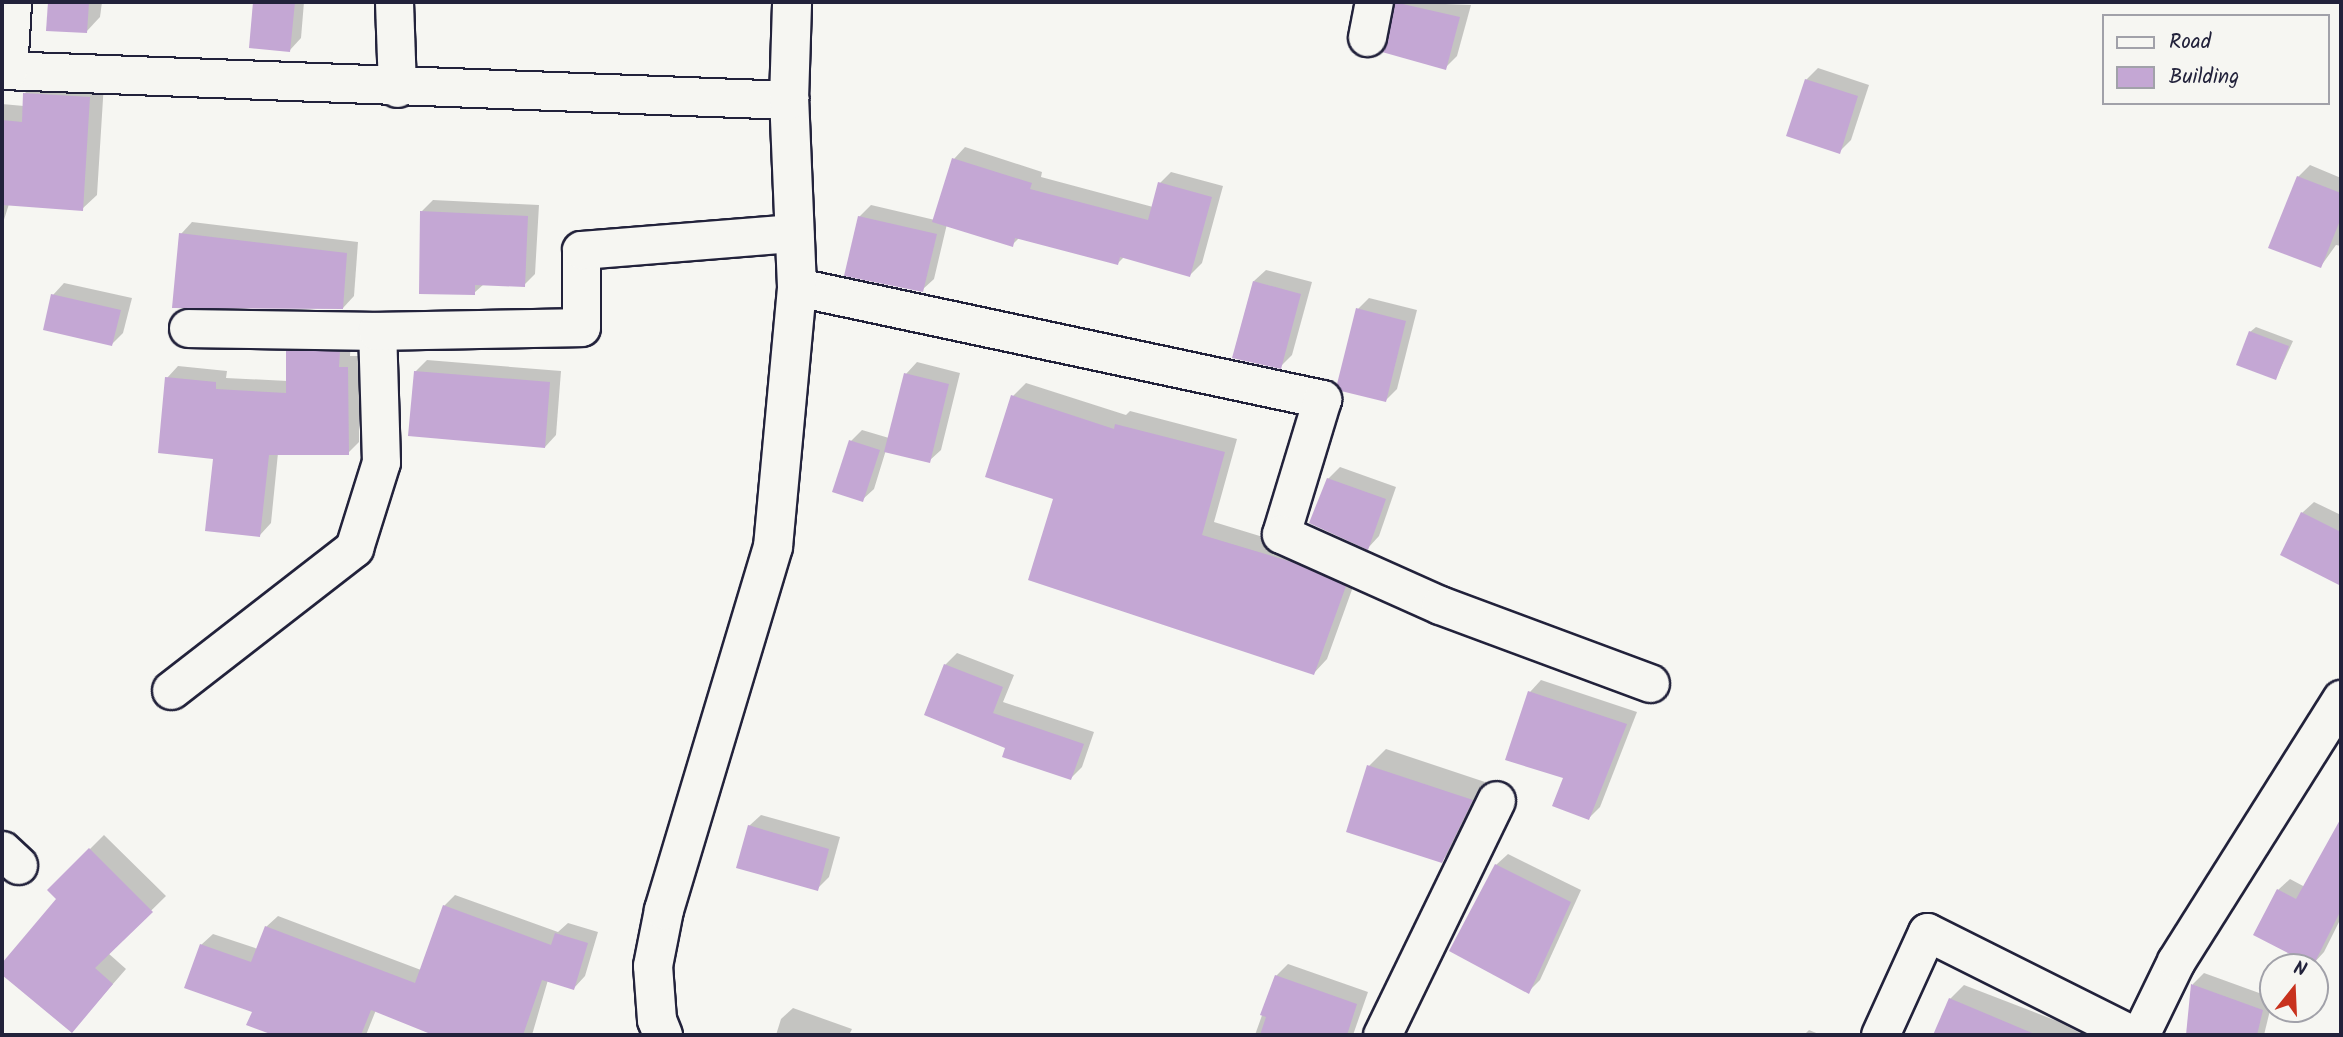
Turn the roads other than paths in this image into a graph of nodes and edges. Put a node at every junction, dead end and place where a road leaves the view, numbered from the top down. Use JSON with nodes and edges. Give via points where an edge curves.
{"nodes":[{"id":1,"x":12,"y":2,"type":"edge"},
{"id":2,"x":394,"y":2,"type":"edge"},
{"id":3,"x":792,"y":2,"type":"edge"},
{"id":4,"x":5,"y":70,"type":"edge"},
{"id":5,"x":397,"y":88,"type":"junction"},
{"id":6,"x":789,"y":100,"type":"junction"},
{"id":7,"x":794,"y":233,"type":"junction"},
{"id":8,"x":797,"y":287,"type":"junction"},
{"id":9,"x":188,"y":328,"type":"dead end"},
{"id":10,"x":377,"y":331,"type":"junction"},
{"id":11,"x":1650,"y":683,"type":"dead end"},
{"id":12,"x":171,"y":690,"type":"dead end"},
{"id":13,"x":2341,"y":699,"type":"edge"},
{"id":14,"x":1496,"y":800,"type":"dead end"},
{"id":15,"x":663,"y":1035,"type":"edge"},
{"id":16,"x":1382,"y":1035,"type":"edge"},
{"id":17,"x":1880,"y":1035,"type":"edge"},
{"id":18,"x":2133,"y":1035,"type":"edge"},
{"id":19,"x":2140,"y":1035,"type":"edge"}],
"edges":[{"from":1,"to":4,"type":"street"},
{"from":2,"to":5,"type":"street"},
{"from":3,"to":6,"type":"main road"},
{"from":4,"to":5,"type":"street"},
{"from":5,"to":6,"type":"street"},
{"from":6,"to":7,"type":"main road"},
{"from":7,"to":8,"type":"main road"},
{"from":7,"to":10,"type":"street","via":[[581,250],[582,327]]},
{"from":8,"to":11,"type":"street","via":[[1322,399],[1281,534],[1440,605]]},
{"from":8,"to":15,"type":"main road","via":[[773,547],[664,910],[653,965],[657,1020]]},
{"from":9,"to":10,"type":"street"},
{"from":10,"to":12,"type":"street","via":[[381,462],[354,548]]},
{"from":13,"to":19,"type":"street","via":[[2176,961]]},
{"from":14,"to":16,"type":"street"},
{"from":17,"to":18,"type":"street","via":[[1927,932]]}]}
